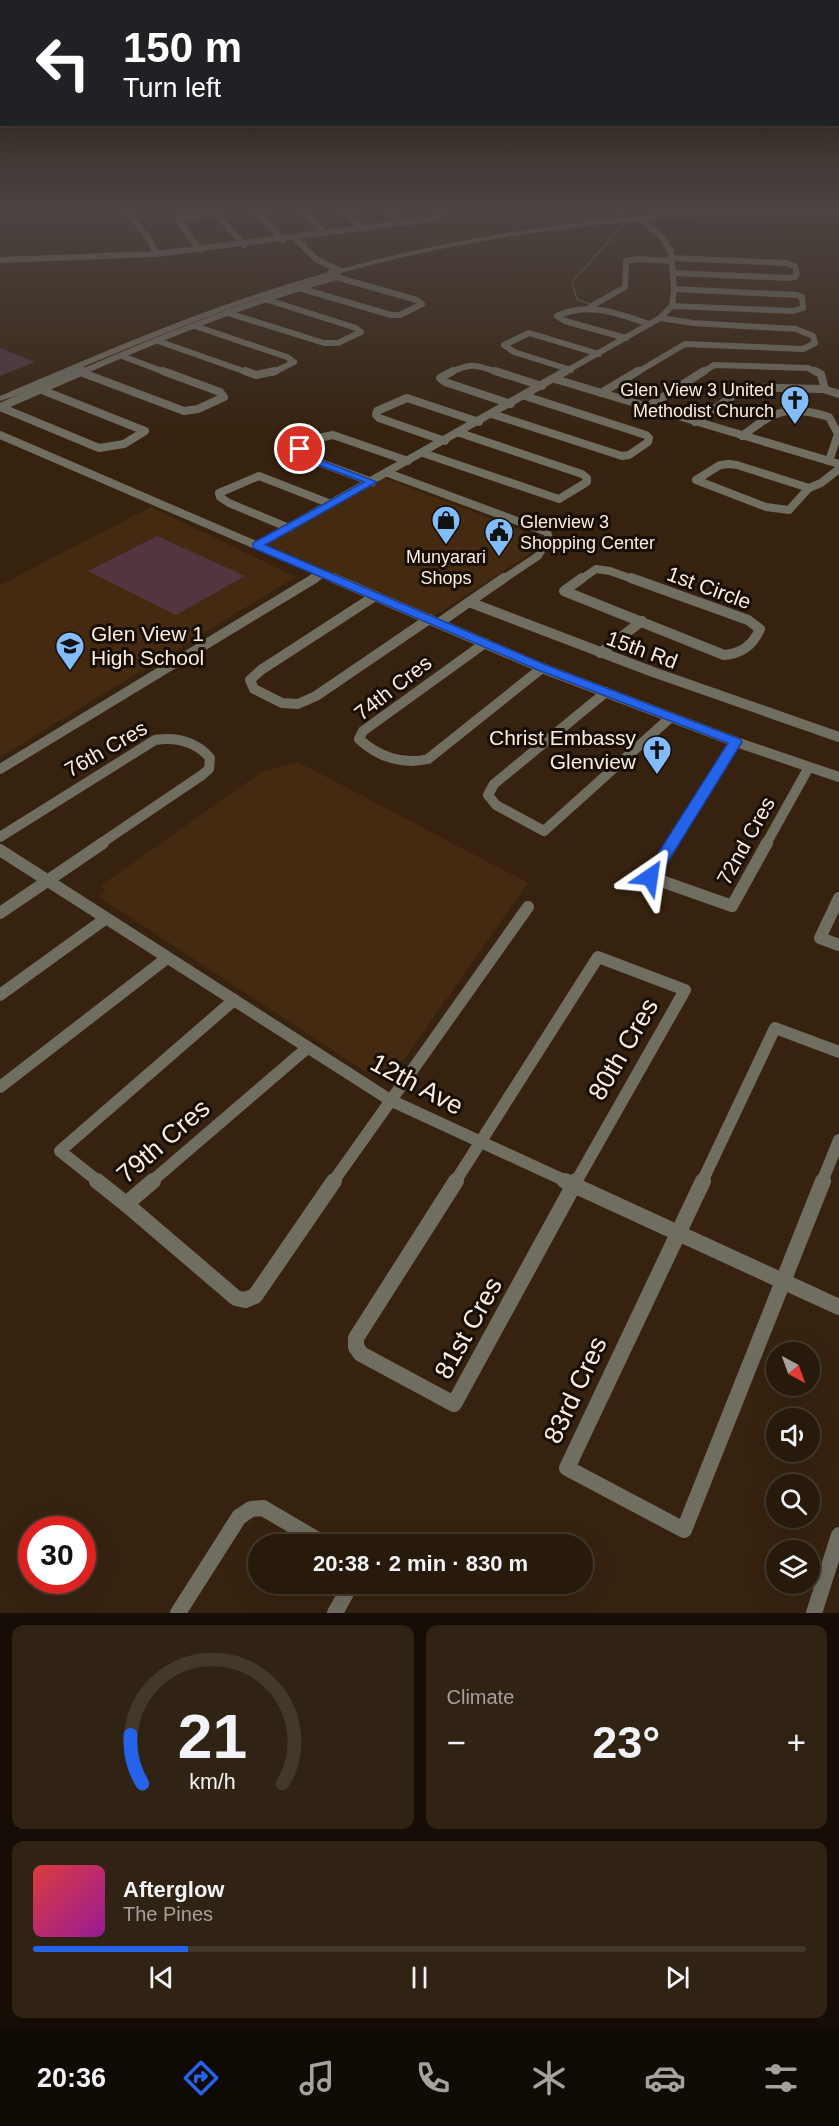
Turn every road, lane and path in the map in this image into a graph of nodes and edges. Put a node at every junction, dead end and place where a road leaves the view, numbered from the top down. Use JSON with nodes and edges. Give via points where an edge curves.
{"nodes":[{"id":1,"x":299,"y":285,"type":"edge"},
{"id":2,"x":306,"y":285,"type":"edge"},
{"id":3,"x":368,"y":285,"type":"edge"},
{"id":4,"x":625,"y":285,"type":"edge"},
{"id":5,"x":674,"y":285,"type":"edge"},
{"id":6,"x":299,"y":288,"type":"junction"},
{"id":7,"x":674,"y":289,"type":"junction"},
{"id":8,"x":265,"y":299,"type":"junction"},
{"id":9,"x":672,"y":306,"type":"junction"},
{"id":10,"x":590,"y":307,"type":"junction"},
{"id":11,"x":228,"y":313,"type":"junction"},
{"id":12,"x":660,"y":318,"type":"junction"},
{"id":13,"x":650,"y":324,"type":"junction"},
{"id":14,"x":195,"y":326,"type":"junction"},
{"id":15,"x":626,"y":338,"type":"junction"},
{"id":16,"x":158,"y":341,"type":"junction"},
{"id":17,"x":599,"y":354,"type":"junction"},
{"id":18,"x":122,"y":356,"type":"junction"},
{"id":19,"x":571,"y":370,"type":"junction"},
{"id":20,"x":82,"y":373,"type":"junction"},
{"id":21,"x":555,"y":379,"type":"junction"},
{"id":22,"x":542,"y":386,"type":"junction"},
{"id":23,"x":823,"y":389,"type":"junction"},
{"id":24,"x":42,"y":390,"type":"junction"},
{"id":25,"x":601,"y":393,"type":"junction"},
{"id":26,"x":839,"y":394,"type":"edge"},
{"id":27,"x":525,"y":396,"type":"junction"},
{"id":28,"x":0,"y":399,"type":"edge"},
{"id":29,"x":511,"y":404,"type":"junction"},
{"id":30,"x":647,"y":408,"type":"junction"},
{"id":31,"x":492,"y":414,"type":"junction"},
{"id":32,"x":478,"y":422,"type":"junction"},
{"id":33,"x":695,"y":422,"type":"junction"},
{"id":34,"x":460,"y":433,"type":"junction"},
{"id":35,"x":0,"y":435,"type":"edge"},
{"id":36,"x":742,"y":436,"type":"junction"},
{"id":37,"x":445,"y":441,"type":"junction"},
{"id":38,"x":423,"y":453,"type":"junction"},
{"id":39,"x":408,"y":461,"type":"junction"},
{"id":40,"x":829,"y":461,"type":"junction"},
{"id":41,"x":839,"y":464,"type":"edge"},
{"id":42,"x":839,"y":470,"type":"edge"},
{"id":43,"x":388,"y":473,"type":"junction"},
{"id":44,"x":372,"y":482,"type":"junction"},
{"id":45,"x":809,"y":488,"type":"junction"},
{"id":46,"x":331,"y":504,"type":"junction"},
{"id":47,"x":289,"y":528,"type":"junction"},
{"id":48,"x":257,"y":545,"type":"junction"},
{"id":49,"x":322,"y":574,"type":"junction"},
{"id":50,"x":375,"y":596,"type":"junction"},
{"id":51,"x":469,"y":602,"type":"junction"},
{"id":52,"x":434,"y":621,"type":"junction"},
{"id":53,"x":642,"y":621,"type":"junction"},
{"id":54,"x":485,"y":643,"type":"junction"},
{"id":55,"x":600,"y":653,"type":"junction"},
{"id":56,"x":542,"y":668,"type":"junction"},
{"id":57,"x":606,"y":692,"type":"junction"},
{"id":58,"x":671,"y":717,"type":"junction"},
{"id":59,"x":839,"y":737,"type":"edge"},
{"id":60,"x":736,"y":742,"type":"junction"},
{"id":61,"x":809,"y":767,"type":"junction"},
{"id":62,"x":0,"y":770,"type":"edge"},
{"id":63,"x":839,"y":777,"type":"edge"},
{"id":64,"x":0,"y":837,"type":"edge"},
{"id":65,"x":0,"y":850,"type":"edge"},
{"id":66,"x":46,"y":881,"type":"junction"},
{"id":67,"x":839,"y":898,"type":"edge"},
{"id":68,"x":528,"y":907,"type":"dead end"},
{"id":69,"x":0,"y":913,"type":"edge"},
{"id":70,"x":105,"y":919,"type":"junction"},
{"id":71,"x":839,"y":945,"type":"edge"},
{"id":72,"x":167,"y":958,"type":"junction"},
{"id":73,"x":0,"y":995,"type":"edge"},
{"id":74,"x":234,"y":1000,"type":"junction"},
{"id":75,"x":306,"y":1048,"type":"junction"},
{"id":76,"x":839,"y":1052,"type":"edge"},
{"id":77,"x":0,"y":1087,"type":"edge"},
{"id":78,"x":390,"y":1100,"type":"junction"},
{"id":79,"x":839,"y":1140,"type":"edge"},
{"id":80,"x":480,"y":1143,"type":"junction"},
{"id":81,"x":574,"y":1185,"type":"junction"},
{"id":82,"x":126,"y":1204,"type":"junction"},
{"id":83,"x":678,"y":1233,"type":"junction"},
{"id":84,"x":783,"y":1281,"type":"junction"},
{"id":85,"x":839,"y":1307,"type":"edge"},
{"id":86,"x":307,"y":1534,"type":"edge"},
{"id":87,"x":839,"y":1535,"type":"edge"},
{"id":88,"x":345,"y":1594,"type":"edge"},
{"id":89,"x":178,"y":1613,"type":"edge"},
{"id":90,"x":335,"y":1613,"type":"edge"},
{"id":91,"x":814,"y":1613,"type":"edge"}],
"edges":[{"from":1,"to":28,"type":"street","via":[[219,310]]},
{"from":2,"to":6,"type":"street"},
{"from":3,"to":6,"type":"street","via":[[422,304],[400,315],[391,315]]},
{"from":4,"to":10,"type":"street"},
{"from":5,"to":7,"type":"street"},
{"from":6,"to":8,"type":"street"},
{"from":7,"to":9,"type":"street"},
{"from":7,"to":9,"type":"street","via":[[792,294],[802,297],[803,308],[793,311]]},
{"from":8,"to":11,"type":"street"},
{"from":8,"to":11,"type":"street","via":[[361,332],[338,343],[324,343]]},
{"from":9,"to":12,"type":"street"},
{"from":10,"to":13,"type":"street"},
{"from":10,"to":15,"type":"street","via":[[557,316]]},
{"from":11,"to":14,"type":"street"},
{"from":12,"to":13,"type":"street"},
{"from":12,"to":25,"type":"street","via":[[796,329],[813,336],[815,344],[803,349],[685,344]]},
{"from":13,"to":15,"type":"street"},
{"from":14,"to":16,"type":"street"},
{"from":14,"to":16,"type":"street","via":[[294,362],[271,374],[256,375]]},
{"from":15,"to":17,"type":"street"},
{"from":16,"to":18,"type":"street"},
{"from":17,"to":19,"type":"street"},
{"from":17,"to":19,"type":"street","via":[[529,333],[504,345],[514,352]]},
{"from":18,"to":20,"type":"street"},
{"from":18,"to":20,"type":"street","via":[[220,392],[224,397],[184,411]]},
{"from":19,"to":21,"type":"street"},
{"from":20,"to":24,"type":"street"},
{"from":21,"to":22,"type":"street"},
{"from":21,"to":25,"type":"street"},
{"from":22,"to":27,"type":"street"},
{"from":22,"to":29,"type":"street","via":[[473,364],[440,378]]},
{"from":23,"to":26,"type":"street"},
{"from":23,"to":30,"type":"street","via":[[821,374],[813,369],[718,364]]},
{"from":23,"to":33,"type":"street","via":[[746,387]]},
{"from":24,"to":24,"type":"street","via":[[143,429],[144,433],[104,449],[0,407]]},
{"from":25,"to":30,"type":"street"},
{"from":27,"to":29,"type":"street"},
{"from":27,"to":31,"type":"street","via":[[646,435],[648,442],[622,456]]},
{"from":29,"to":31,"type":"street"},
{"from":30,"to":33,"type":"street"},
{"from":31,"to":32,"type":"street"},
{"from":32,"to":34,"type":"street"},
{"from":32,"to":37,"type":"street","via":[[407,398],[377,411],[379,418]]},
{"from":33,"to":36,"type":"street"},
{"from":34,"to":37,"type":"street"},
{"from":34,"to":38,"type":"street","via":[[582,474],[587,482],[559,499]]},
{"from":35,"to":48,"type":"street"},
{"from":36,"to":40,"type":"street"},
{"from":36,"to":40,"type":"street","via":[[776,412],[824,415],[832,420],[838,434]]},
{"from":37,"to":38,"type":"street"},
{"from":38,"to":39,"type":"street"},
{"from":39,"to":43,"type":"street"},
{"from":39,"to":44,"type":"street","via":[[333,435],[298,452]]},
{"from":40,"to":41,"type":"street"},
{"from":42,"to":45,"type":"street"},
{"from":43,"to":44,"type":"street"},
{"from":43,"to":51,"type":"street","via":[[547,532],[549,538],[538,556]]},
{"from":44,"to":46,"type":"street"},
{"from":45,"to":45,"type":"street","via":[[729,464],[720,465],[696,480],[766,507],[789,510]]},
{"from":46,"to":47,"type":"street"},
{"from":46,"to":47,"type":"street","via":[[265,477],[251,478],[219,493],[229,503]]},
{"from":47,"to":48,"type":"street"},
{"from":48,"to":49,"type":"street"},
{"from":49,"to":50,"type":"street"},
{"from":49,"to":62,"type":"street"},
{"from":50,"to":52,"type":"street"},
{"from":50,"to":52,"type":"street","via":[[261,670],[250,680],[254,689],[282,703],[298,704]]},
{"from":51,"to":52,"type":"street"},
{"from":51,"to":55,"type":"street","name":"15th Rd"},
{"from":52,"to":54,"type":"street"},
{"from":53,"to":53,"type":"street","name":"1st Circle","via":[[564,591],[596,569],[610,570],[748,620],[760,629],[741,653],[724,655]]},
{"from":53,"to":55,"type":"street"},
{"from":54,"to":56,"type":"street"},
{"from":54,"to":56,"type":"street","name":"74th Cres","via":[[363,730],[359,739],[396,762],[428,759]]},
{"from":55,"to":59,"type":"street","name":"15th Rd"},
{"from":56,"to":57,"type":"street"},
{"from":57,"to":58,"type":"street"},
{"from":57,"to":58,"type":"street","via":[[494,784],[488,795],[496,805],[544,831]]},
{"from":58,"to":60,"type":"street"},
{"from":60,"to":61,"type":"street"},
{"from":60,"to":61,"type":"street","name":"72nd Cres","via":[[650,877],[732,906]]},
{"from":61,"to":63,"type":"street"},
{"from":64,"to":66,"type":"street","name":"76th Cres","via":[[155,740],[181,740],[207,754],[211,763],[202,775]]},
{"from":65,"to":66,"type":"street","name":"12th Ave"},
{"from":66,"to":69,"type":"street"},
{"from":66,"to":70,"type":"street","name":"12th Ave"},
{"from":67,"to":71,"type":"street","via":[[820,938]]},
{"from":68,"to":78,"type":"street"},
{"from":70,"to":72,"type":"street","name":"12th Ave"},
{"from":70,"to":73,"type":"street"},
{"from":72,"to":74,"type":"street","name":"12th Ave"},
{"from":72,"to":77,"type":"street"},
{"from":74,"to":75,"type":"street","name":"12th Ave"},
{"from":74,"to":82,"type":"street","name":"79th Cres","via":[[60,1151]]},
{"from":75,"to":78,"type":"street","name":"12th Ave"},
{"from":75,"to":82,"type":"street","name":"79th Cres"},
{"from":76,"to":83,"type":"street","via":[[775,1028]]},
{"from":78,"to":80,"type":"street","name":"12th Ave"},
{"from":78,"to":82,"type":"street","via":[[255,1296],[245,1300],[236,1298]]},
{"from":79,"to":84,"type":"street"},
{"from":80,"to":81,"type":"street","name":"12th Ave"},
{"from":80,"to":81,"type":"street","name":"80th Cres","via":[[598,957],[684,990]]},
{"from":80,"to":81,"type":"street","name":"81st Cres","via":[[356,1338],[361,1354],[454,1404]]},
{"from":81,"to":83,"type":"street","name":"12th Ave"},
{"from":83,"to":84,"type":"street","name":"12th Ave"},
{"from":83,"to":84,"type":"street","name":"83rd Cres","via":[[567,1468],[684,1530]]},
{"from":84,"to":85,"type":"street","name":"12th Ave"},
{"from":86,"to":89,"type":"street","via":[[263,1508],[251,1509],[239,1517]]},
{"from":87,"to":91,"type":"street"},
{"from":88,"to":90,"type":"street"}]}
